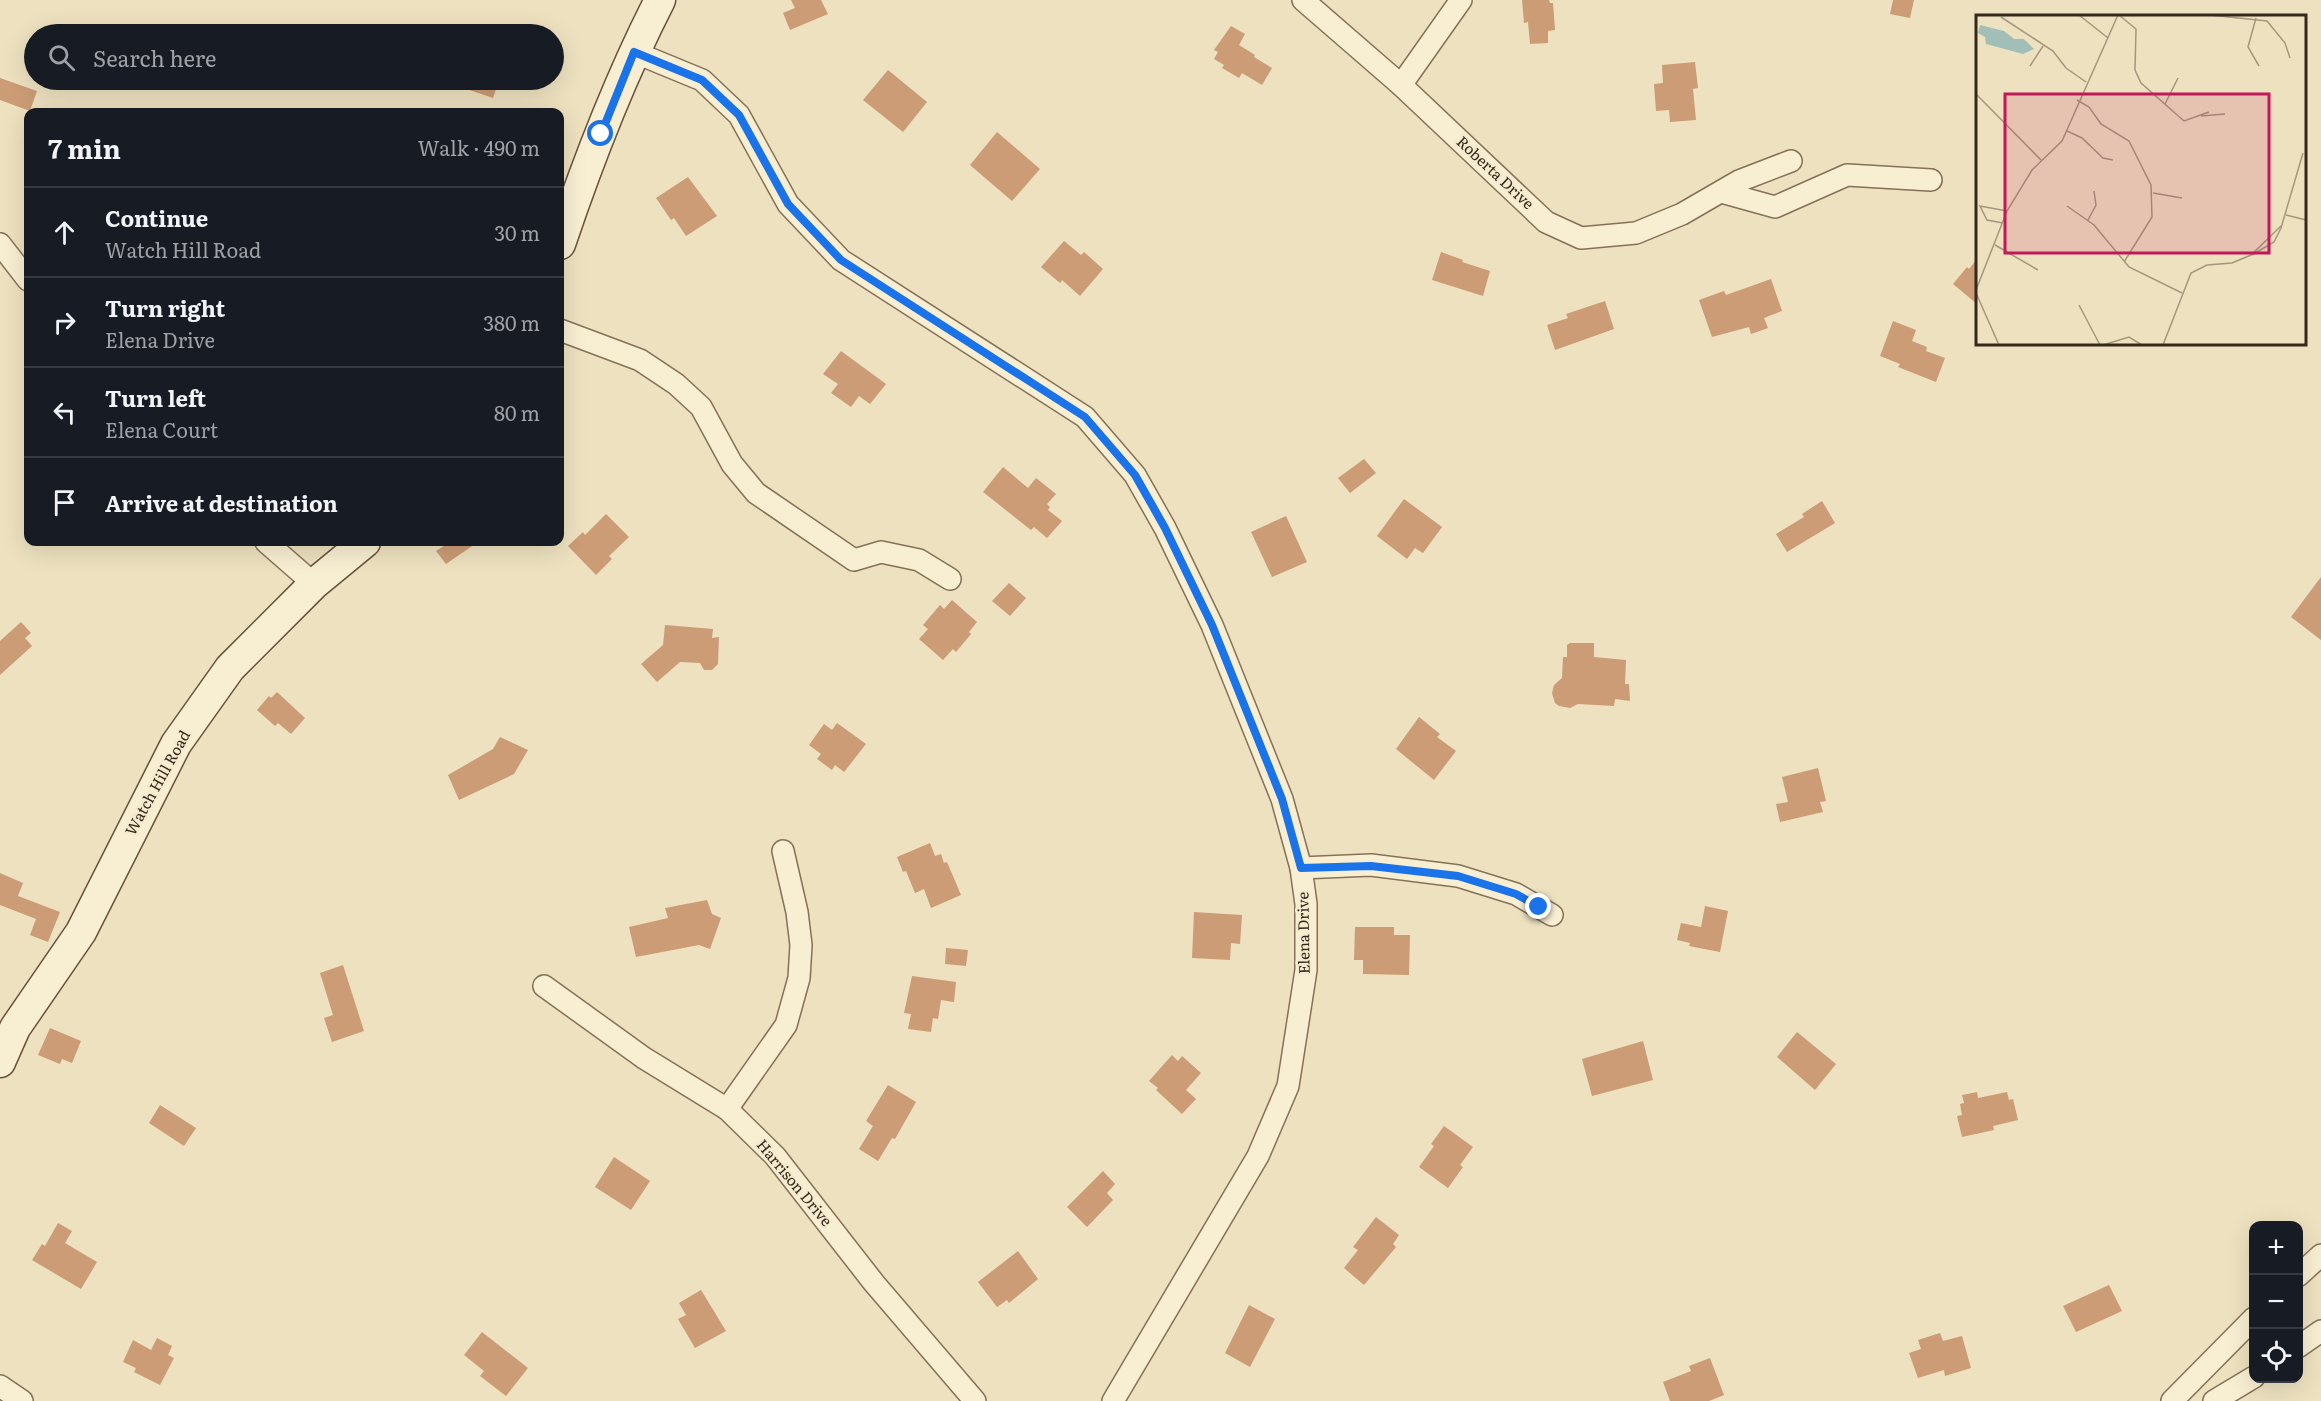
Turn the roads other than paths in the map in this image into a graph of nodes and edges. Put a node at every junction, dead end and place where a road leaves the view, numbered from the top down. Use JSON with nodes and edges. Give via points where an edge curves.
{"nodes":[{"id":1,"x":660,"y":0,"type":"edge"},
{"id":2,"x":1304,"y":0,"type":"edge"},
{"id":3,"x":1461,"y":0,"type":"edge"},
{"id":4,"x":634,"y":52,"type":"junction"},
{"id":5,"x":1401,"y":85,"type":"junction"},
{"id":6,"x":1791,"y":161,"type":"dead end"},
{"id":7,"x":1931,"y":180,"type":"dead end"},
{"id":8,"x":1721,"y":192,"type":"junction"},
{"id":9,"x":564,"y":231,"type":"edge"},
{"id":10,"x":0,"y":244,"type":"edge"},
{"id":11,"x":24,"y":275,"type":"edge"},
{"id":12,"x":564,"y":332,"type":"edge"},
{"id":13,"x":271,"y":546,"type":"edge"},
{"id":14,"x":360,"y":546,"type":"edge"},
{"id":15,"x":950,"y":579,"type":"dead end"},
{"id":16,"x":314,"y":584,"type":"junction"},
{"id":17,"x":783,"y":851,"type":"dead end"},
{"id":18,"x":1301,"y":868,"type":"junction"},
{"id":19,"x":1552,"y":915,"type":"dead end"},
{"id":20,"x":544,"y":986,"type":"dead end"},
{"id":21,"x":0,"y":1062,"type":"edge"},
{"id":22,"x":727,"y":1109,"type":"junction"},
{"id":23,"x":2321,"y":1255,"type":"edge"},
{"id":24,"x":2299,"y":1275,"type":"edge"},
{"id":25,"x":2249,"y":1322,"type":"edge"},
{"id":26,"x":2321,"y":1331,"type":"edge"},
{"id":27,"x":2303,"y":1344,"type":"edge"},
{"id":28,"x":2249,"y":1379,"type":"edge"},
{"id":29,"x":0,"y":1386,"type":"edge"},
{"id":30,"x":22,"y":1401,"type":"edge"},
{"id":31,"x":975,"y":1401,"type":"edge"},
{"id":32,"x":1113,"y":1401,"type":"edge"},
{"id":33,"x":2172,"y":1401,"type":"edge"},
{"id":34,"x":2214,"y":1401,"type":"edge"}],
"edges":[{"from":1,"to":4,"type":"street"},
{"from":2,"to":5,"type":"street","name":"Roberta Drive"},
{"from":3,"to":5,"type":"street"},
{"from":4,"to":9,"type":"street"},
{"from":4,"to":18,"type":"street","name":"Elena Drive","via":[[702,80],[739,115],[788,204],[841,260],[1085,417],[1135,475],[1212,625],[1282,799]]},
{"from":5,"to":8,"type":"street","name":"Roberta Drive","via":[[1546,222],[1581,238],[1636,233]]},
{"from":6,"to":8,"type":"street","name":"Roberta Drive"},
{"from":7,"to":8,"type":"street","via":[[1846,175],[1775,207]]},
{"from":10,"to":11,"type":"street"},
{"from":12,"to":15,"type":"street","via":[[640,360],[676,384],[701,407],[732,464],[756,494],[854,560],[881,552],[919,560]]},
{"from":13,"to":16,"type":"street"},
{"from":14,"to":16,"type":"street","name":"Watch Hill Road"},
{"from":16,"to":21,"type":"street","name":"Watch Hill Road","via":[[230,668],[176,744],[81,932],[15,1028]]},
{"from":17,"to":22,"type":"street","via":[[797,912],[799,978],[786,1024]]},
{"from":18,"to":19,"type":"street","via":[[1371,866],[1458,876],[1516,894]]},
{"from":18,"to":32,"type":"street","name":"Elena Drive","via":[[1306,904],[1306,970],[1288,1086],[1258,1156]]},
{"from":20,"to":22,"type":"street","name":"Harrison Drive","via":[[644,1058]]},
{"from":22,"to":31,"type":"street","name":"Harrison Drive","via":[[776,1156],[874,1283]]},
{"from":23,"to":24,"type":"street"},
{"from":25,"to":33,"type":"street"},
{"from":26,"to":27,"type":"street"},
{"from":28,"to":34,"type":"street"},
{"from":29,"to":30,"type":"street"}]}
